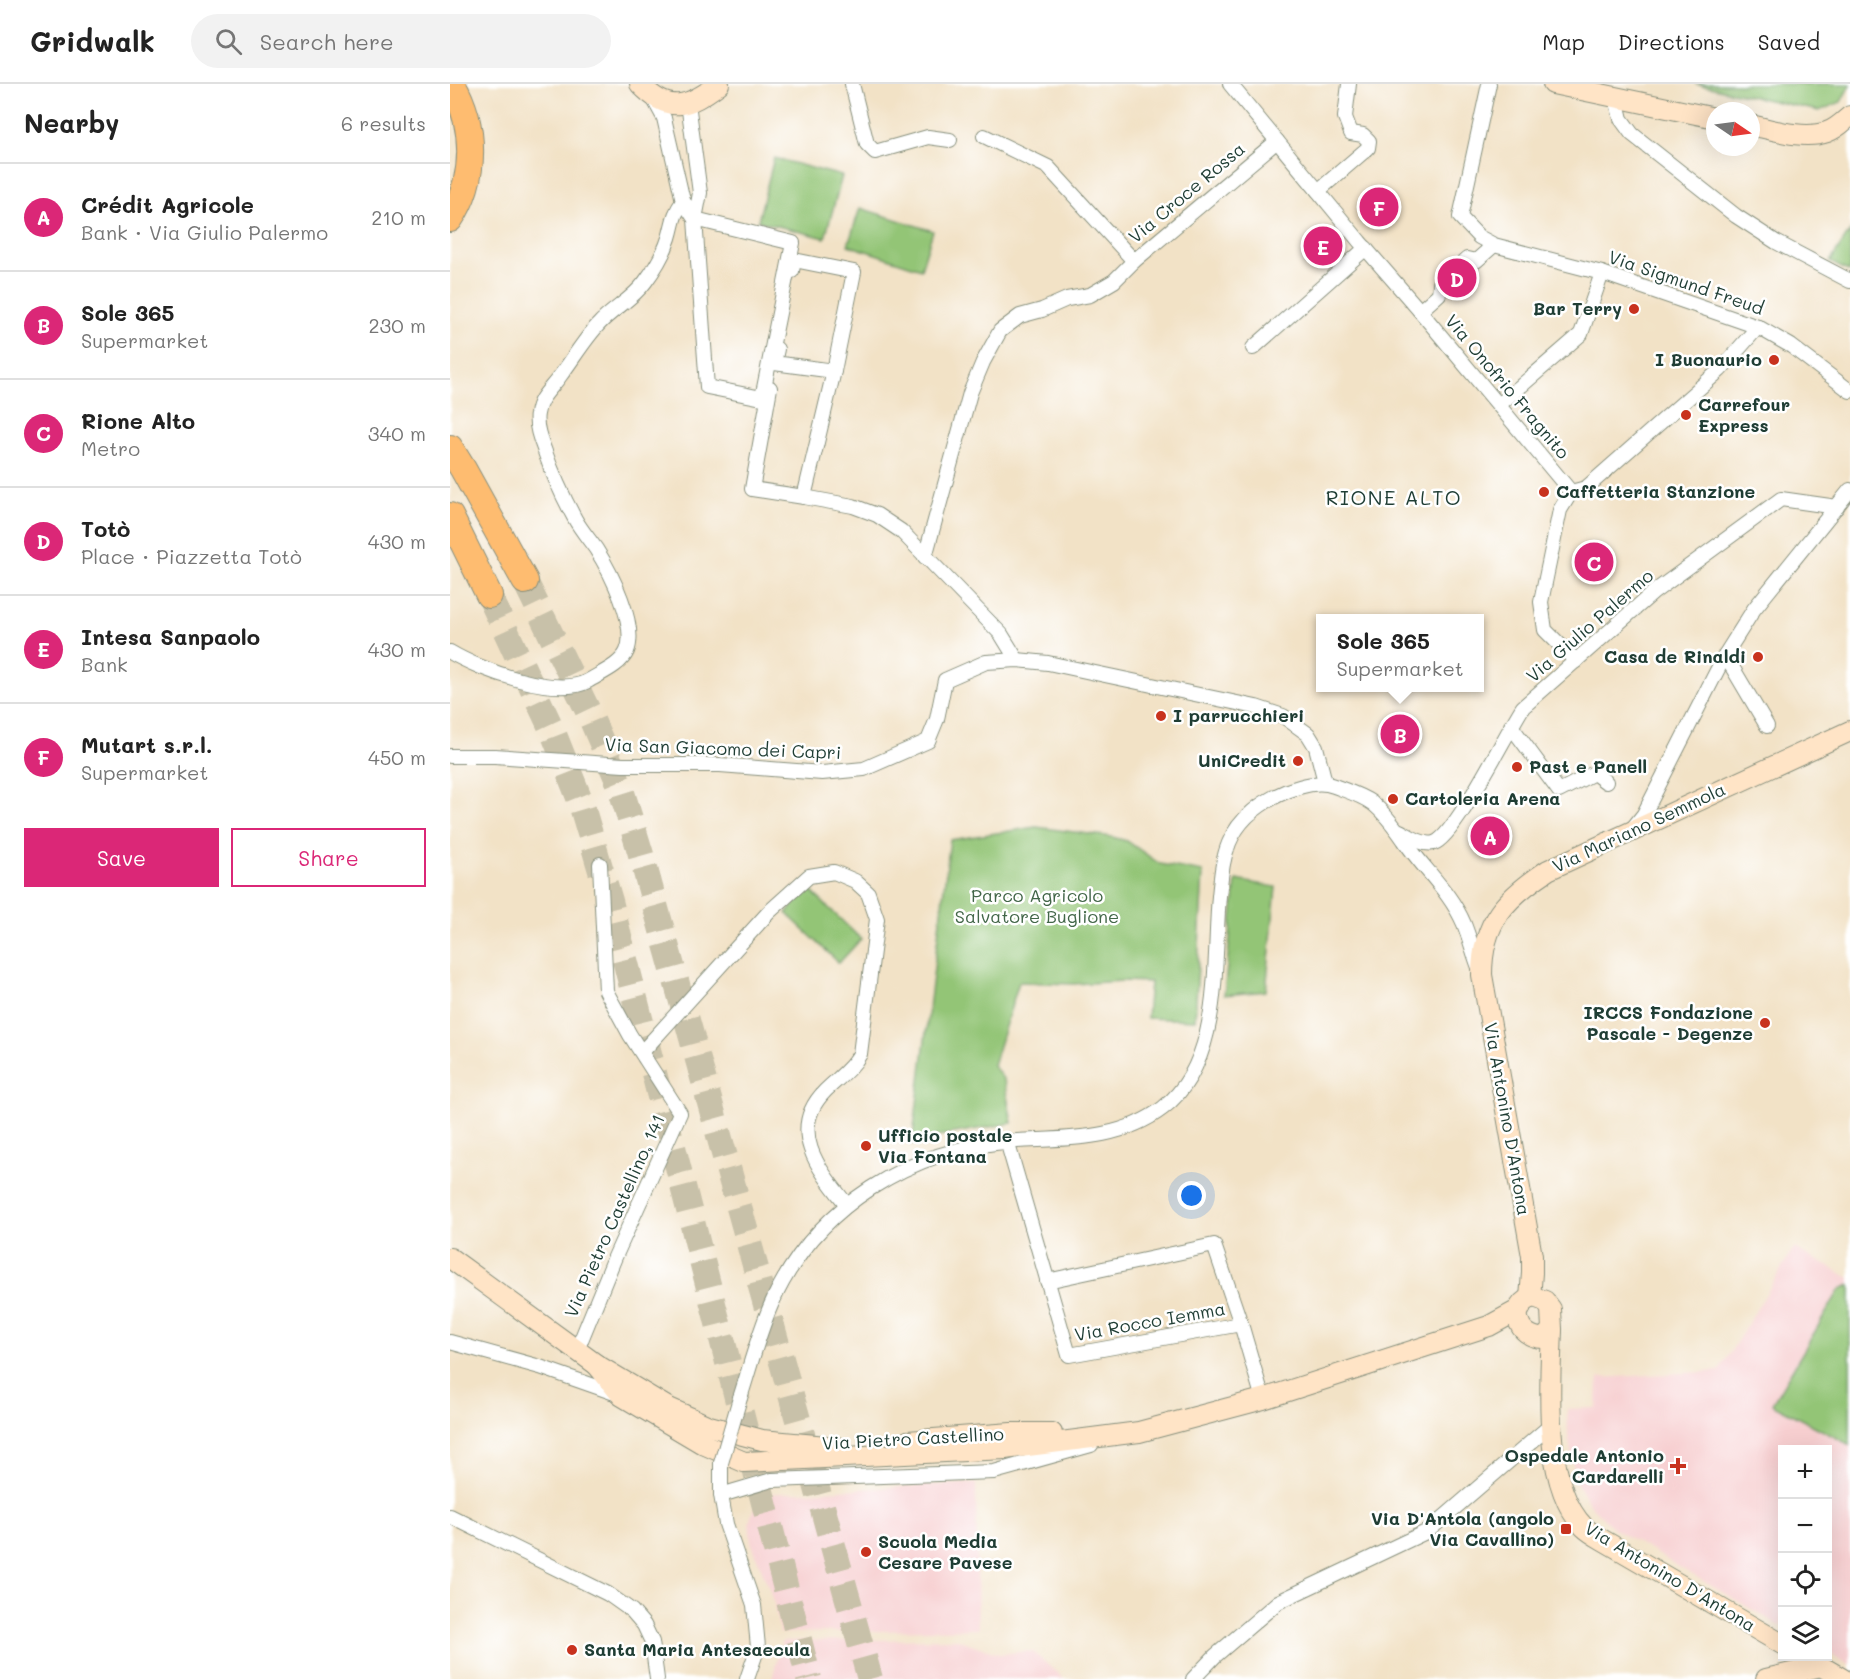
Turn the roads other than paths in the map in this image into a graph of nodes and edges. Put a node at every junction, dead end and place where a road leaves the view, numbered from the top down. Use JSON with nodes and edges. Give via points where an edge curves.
{"nodes":[{"id":1,"x":452,"y":84,"type":"edge"},
{"id":2,"x":718,"y":84,"type":"edge"},
{"id":3,"x":852,"y":84,"type":"edge"},
{"id":4,"x":1230,"y":84,"type":"edge"},
{"id":5,"x":1349,"y":84,"type":"edge"},
{"id":6,"x":1489,"y":84,"type":"edge"},
{"id":7,"x":1553,"y":84,"type":"edge"},
{"id":8,"x":646,"y":90,"type":"edge"},
{"id":9,"x":1616,"y":98,"type":"junction"},
{"id":10,"x":688,"y":103,"type":"junction"},
{"id":11,"x":1706,"y":116,"type":"edge"},
{"id":12,"x":1850,"y":116,"type":"edge"},
{"id":13,"x":450,"y":123,"type":"edge"},
{"id":14,"x":1760,"y":127,"type":"edge"},
{"id":15,"x":984,"y":136,"type":"dead end"},
{"id":16,"x":950,"y":140,"type":"dead end"},
{"id":17,"x":1277,"y":141,"type":"junction"},
{"id":18,"x":450,"y":184,"type":"edge"},
{"id":19,"x":1318,"y":191,"type":"junction"},
{"id":20,"x":683,"y":201,"type":"junction"},
{"id":21,"x":450,"y":219,"type":"edge"},
{"id":22,"x":695,"y":219,"type":"junction"},
{"id":23,"x":1494,"y":245,"type":"junction"},
{"id":24,"x":1366,"y":248,"type":"junction"},
{"id":25,"x":1134,"y":261,"type":"junction"},
{"id":26,"x":1602,"y":273,"type":"junction"},
{"id":27,"x":1850,"y":281,"type":"edge"},
{"id":28,"x":1420,"y":311,"type":"junction"},
{"id":29,"x":1758,"y":327,"type":"junction"},
{"id":30,"x":1253,"y":348,"type":"dead end"},
{"id":31,"x":774,"y":363,"type":"junction"},
{"id":32,"x":834,"y":371,"type":"junction"},
{"id":33,"x":1850,"y":391,"type":"edge"},
{"id":34,"x":1499,"y":405,"type":"junction"},
{"id":35,"x":450,"y":448,"type":"edge"},
{"id":36,"x":1850,"y":490,"type":"edge"},
{"id":37,"x":1571,"y":492,"type":"junction"},
{"id":38,"x":804,"y":497,"type":"junction"},
{"id":39,"x":1837,"y":507,"type":"junction"},
{"id":40,"x":450,"y":516,"type":"edge"},
{"id":41,"x":926,"y":557,"type":"junction"},
{"id":42,"x":525,"y":581,"type":"tunnel mouth"},
{"id":43,"x":489,"y":595,"type":"tunnel mouth"},
{"id":44,"x":450,"y":652,"type":"edge"},
{"id":45,"x":1725,"y":655,"type":"junction"},
{"id":46,"x":1017,"y":660,"type":"junction"},
{"id":47,"x":1576,"y":661,"type":"junction"},
{"id":48,"x":1511,"y":726,"type":"junction"},
{"id":49,"x":1767,"y":726,"type":"dead end"},
{"id":50,"x":1849,"y":732,"type":"edge"},
{"id":51,"x":450,"y":756,"type":"edge"},
{"id":52,"x":1325,"y":782,"type":"junction"},
{"id":53,"x":1606,"y":782,"type":"dead end"},
{"id":54,"x":1398,"y":831,"type":"junction"},
{"id":55,"x":1628,"y":833,"type":"junction"},
{"id":56,"x":600,"y":864,"type":"dead end"},
{"id":57,"x":1482,"y":975,"type":"junction"},
{"id":58,"x":642,"y":1052,"type":"junction"},
{"id":59,"x":1007,"y":1141,"type":"junction"},
{"id":60,"x":847,"y":1205,"type":"junction"},
{"id":61,"x":450,"y":1258,"type":"edge"},
{"id":62,"x":1047,"y":1281,"type":"junction"},
{"id":63,"x":1525,"y":1304,"type":"junction"},
{"id":64,"x":1241,"y":1324,"type":"junction"},
{"id":65,"x":1489,"y":1326,"type":"junction"},
{"id":66,"x":1522,"y":1330,"type":"junction"},
{"id":67,"x":1548,"y":1334,"type":"junction"},
{"id":68,"x":450,"y":1342,"type":"edge"},
{"id":69,"x":577,"y":1350,"type":"junction"},
{"id":70,"x":597,"y":1365,"type":"junction"},
{"id":71,"x":622,"y":1396,"type":"junction"},
{"id":72,"x":1263,"y":1399,"type":"junction"},
{"id":73,"x":1551,"y":1425,"type":"junction"},
{"id":74,"x":1139,"y":1432,"type":"junction"},
{"id":75,"x":1008,"y":1441,"type":"junction"},
{"id":76,"x":994,"y":1472,"type":"junction"},
{"id":77,"x":721,"y":1495,"type":"junction"},
{"id":78,"x":450,"y":1518,"type":"edge"},
{"id":79,"x":1778,"y":1642,"type":"edge"},
{"id":80,"x":1812,"y":1661,"type":"edge"},
{"id":81,"x":657,"y":1679,"type":"edge"},
{"id":82,"x":747,"y":1679,"type":"edge"},
{"id":83,"x":1193,"y":1679,"type":"edge"},
{"id":84,"x":1766,"y":1679,"type":"edge"},
{"id":85,"x":1843,"y":1679,"type":"edge"}],
"edges":[{"from":1,"to":21,"type":"highway","via":[[466,111],[471,150],[468,177]]},
{"from":2,"to":10,"type":"main road"},
{"from":3,"to":16,"type":"street","via":[[867,144],[875,152],[928,138]]},
{"from":4,"to":17,"type":"street","name":"Via Onofrio Fragnito"},
{"from":5,"to":19,"type":"street","via":[[1345,117],[1351,133],[1363,135],[1369,141],[1368,148]]},
{"from":6,"to":23,"type":"street","via":[[1460,217],[1479,237]]},
{"from":7,"to":9,"type":"main road"},
{"from":8,"to":10,"type":"main road","via":[[662,102]]},
{"from":8,"to":20,"type":"street","via":[[665,121]]},
{"from":9,"to":11,"type":"main road"},
{"from":9,"to":27,"type":"street","via":[[1621,119],[1632,134],[1736,216]]},
{"from":10,"to":22,"type":"street","via":[[700,193]]},
{"from":12,"to":14,"type":"main road","via":[[1825,133],[1794,134]]},
{"from":13,"to":18,"type":"highway","via":[[455,140]]},
{"from":15,"to":25,"type":"street","name":"Via Croce Rossa","via":[[1048,167]]},
{"from":17,"to":19,"type":"street","name":"Via Onofrio Fragnito"},
{"from":17,"to":25,"type":"street","name":"Via Croce Rossa"},
{"from":19,"to":24,"type":"street","name":"Via Onofrio Fragnito"},
{"from":20,"to":22,"type":"street"},
{"from":20,"to":44,"type":"street","via":[[674,215],[669,239],[644,284],[599,324],[540,400],[536,417],[551,470],[609,572],[626,614],[630,632],[627,651],[617,663],[587,681],[560,687],[495,673]]},
{"from":22,"to":22,"type":"street","via":[[793,243],[762,398],[707,387]]},
{"from":23,"to":26,"type":"street","name":"Via Sigmund Freud"},
{"from":23,"to":28,"type":"street","via":[[1476,261],[1467,259],[1440,284],[1439,294]]},
{"from":24,"to":28,"type":"street","name":"Via Onofrio Fragnito"},
{"from":24,"to":30,"type":"street"},
{"from":25,"to":41,"type":"street","via":[[1114,281],[1090,295],[1020,316],[1000,331],[970,393]]},
{"from":26,"to":29,"type":"street","name":"Via Sigmund Freud"},
{"from":26,"to":34,"type":"street","via":[[1581,334]]},
{"from":28,"to":34,"type":"street","name":"Via Onofrio Fragnito"},
{"from":29,"to":33,"type":"street","name":"Via Sigmund Freud","via":[[1791,346]]},
{"from":29,"to":37,"type":"street","via":[[1693,394],[1586,488]]},
{"from":31,"to":32,"type":"street"},
{"from":31,"to":32,"type":"street","via":[[794,260],[854,272]]},
{"from":31,"to":38,"type":"street","via":[[752,489]]},
{"from":32,"to":38,"type":"street"},
{"from":34,"to":37,"type":"street","name":"Via Onofrio Fragnito"},
{"from":35,"to":42,"type":"highway"},
{"from":36,"to":39,"type":"street"},
{"from":37,"to":47,"type":"street","via":[[1560,510],[1541,602],[1545,630]]},
{"from":38,"to":41,"type":"street","via":[[877,515],[901,531]]},
{"from":39,"to":45,"type":"street","via":[[1754,609]]},
{"from":39,"to":47,"type":"street","name":"Via Giulio Palermo","via":[[1781,499],[1654,592]]},
{"from":40,"to":43,"type":"highway"},
{"from":41,"to":46,"type":"street","via":[[1001,634]]},
{"from":45,"to":49,"type":"street"},
{"from":45,"to":55,"type":"street","via":[[1644,814]]},
{"from":46,"to":51,"type":"street","name":"Via San Giacomo dei Capri","via":[[986,662],[945,680],[928,741],[864,769],[822,773],[720,765],[623,765]]},
{"from":46,"to":52,"type":"street","name":"Via San Giacomo dei Capri","via":[[1159,685],[1283,716],[1308,734],[1316,747]]},
{"from":47,"to":48,"type":"street","name":"Via Giulio Palermo","via":[[1523,707]]},
{"from":48,"to":53,"type":"street","via":[[1559,791],[1594,773]]},
{"from":48,"to":54,"type":"street","name":"Via Giulio Palermo","via":[[1458,819],[1442,839],[1424,843]]},
{"from":50,"to":55,"type":"main road","name":"Via Mariano Semmola"},
{"from":52,"to":54,"type":"street","via":[[1365,798]]},
{"from":52,"to":59,"type":"street","via":[[1269,798],[1230,840],[1222,867],[1211,1013],[1198,1063],[1183,1086],[1163,1107],[1136,1125],[1111,1133]]},
{"from":54,"to":57,"type":"street","via":[[1446,892],[1464,924]]},
{"from":55,"to":57,"type":"main road","name":"Via Mariano Semmola","via":[[1548,870],[1518,891],[1491,924]]},
{"from":56,"to":58,"type":"street","name":"Via Pietro Castellino, 141","via":[[606,991]]},
{"from":57,"to":63,"type":"main road","name":"Via Antonino D'Antona","via":[[1532,1256]]},
{"from":58,"to":60,"type":"street","via":[[769,912],[808,876],[834,872],[855,881],[868,893],[877,919],[860,1054],[824,1093],[812,1110],[807,1129],[812,1154]]},
{"from":58,"to":69,"type":"street","name":"Via Pietro Castellino, 141","via":[[680,1113]]},
{"from":59,"to":60,"type":"street","via":[[953,1150],[923,1160],[883,1179]]},
{"from":59,"to":62,"type":"street","name":"Via Rocco Iemma"},
{"from":60,"to":77,"type":"street","bridge":true,"via":[[793,1264],[771,1304],[721,1464]]},
{"from":61,"to":69,"type":"main road","name":"Via Pietro Castellino"},
{"from":62,"to":64,"type":"street","name":"Via Rocco Iemma","via":[[1069,1355]]},
{"from":62,"to":64,"type":"street","name":"Via Rocco Iemma","via":[[1214,1245]]},
{"from":63,"to":65,"type":"main road","name":"Via Pietro Castellino"},
{"from":63,"to":66,"type":"main road","via":[[1518,1320]]},
{"from":63,"to":67,"type":"main road","via":[[1540,1298],[1550,1306]]},
{"from":64,"to":72,"type":"street","name":"Via Rocco Iemma"},
{"from":65,"to":66,"type":"main road","name":"Via Pietro Castellino"},
{"from":65,"to":72,"type":"main road","name":"Via Pietro Castellino"},
{"from":66,"to":67,"type":"main road","via":[[1530,1336]]},
{"from":67,"to":73,"type":"main road","name":"Via Antonino D'Antona"},
{"from":68,"to":71,"type":"street","name":"Via Pietro Castellino","via":[[540,1367]]},
{"from":69,"to":70,"type":"main road","name":"Via Pietro Castellino"},
{"from":70,"to":71,"type":"main road","name":"Via Pietro Castellino"},
{"from":70,"to":75,"type":"main road","name":"Via Pietro Castellino","via":[[667,1407],[709,1426],[762,1440],[832,1447]]},
{"from":71,"to":75,"type":"main road","name":"Via Pietro Castellino","via":[[703,1444],[744,1462]]},
{"from":72,"to":74,"type":"main road","name":"Via Pietro Castellino"},
{"from":73,"to":79,"type":"main road","name":"Via Antonino D'Antona","via":[[1563,1492],[1582,1525]]},
{"from":73,"to":83,"type":"street","via":[[1428,1531],[1278,1602]]},
{"from":74,"to":75,"type":"main road","name":"Via Pietro Castellino"},
{"from":74,"to":76,"type":"street"},
{"from":75,"to":76,"type":"street"},
{"from":76,"to":77,"type":"street","via":[[772,1480]]},
{"from":77,"to":82,"type":"street","via":[[726,1524],[753,1605],[758,1647]]},
{"from":78,"to":81,"type":"street","via":[[608,1594],[632,1611],[652,1642]]},
{"from":80,"to":84,"type":"main road"},
{"from":80,"to":85,"type":"main road"}]}
